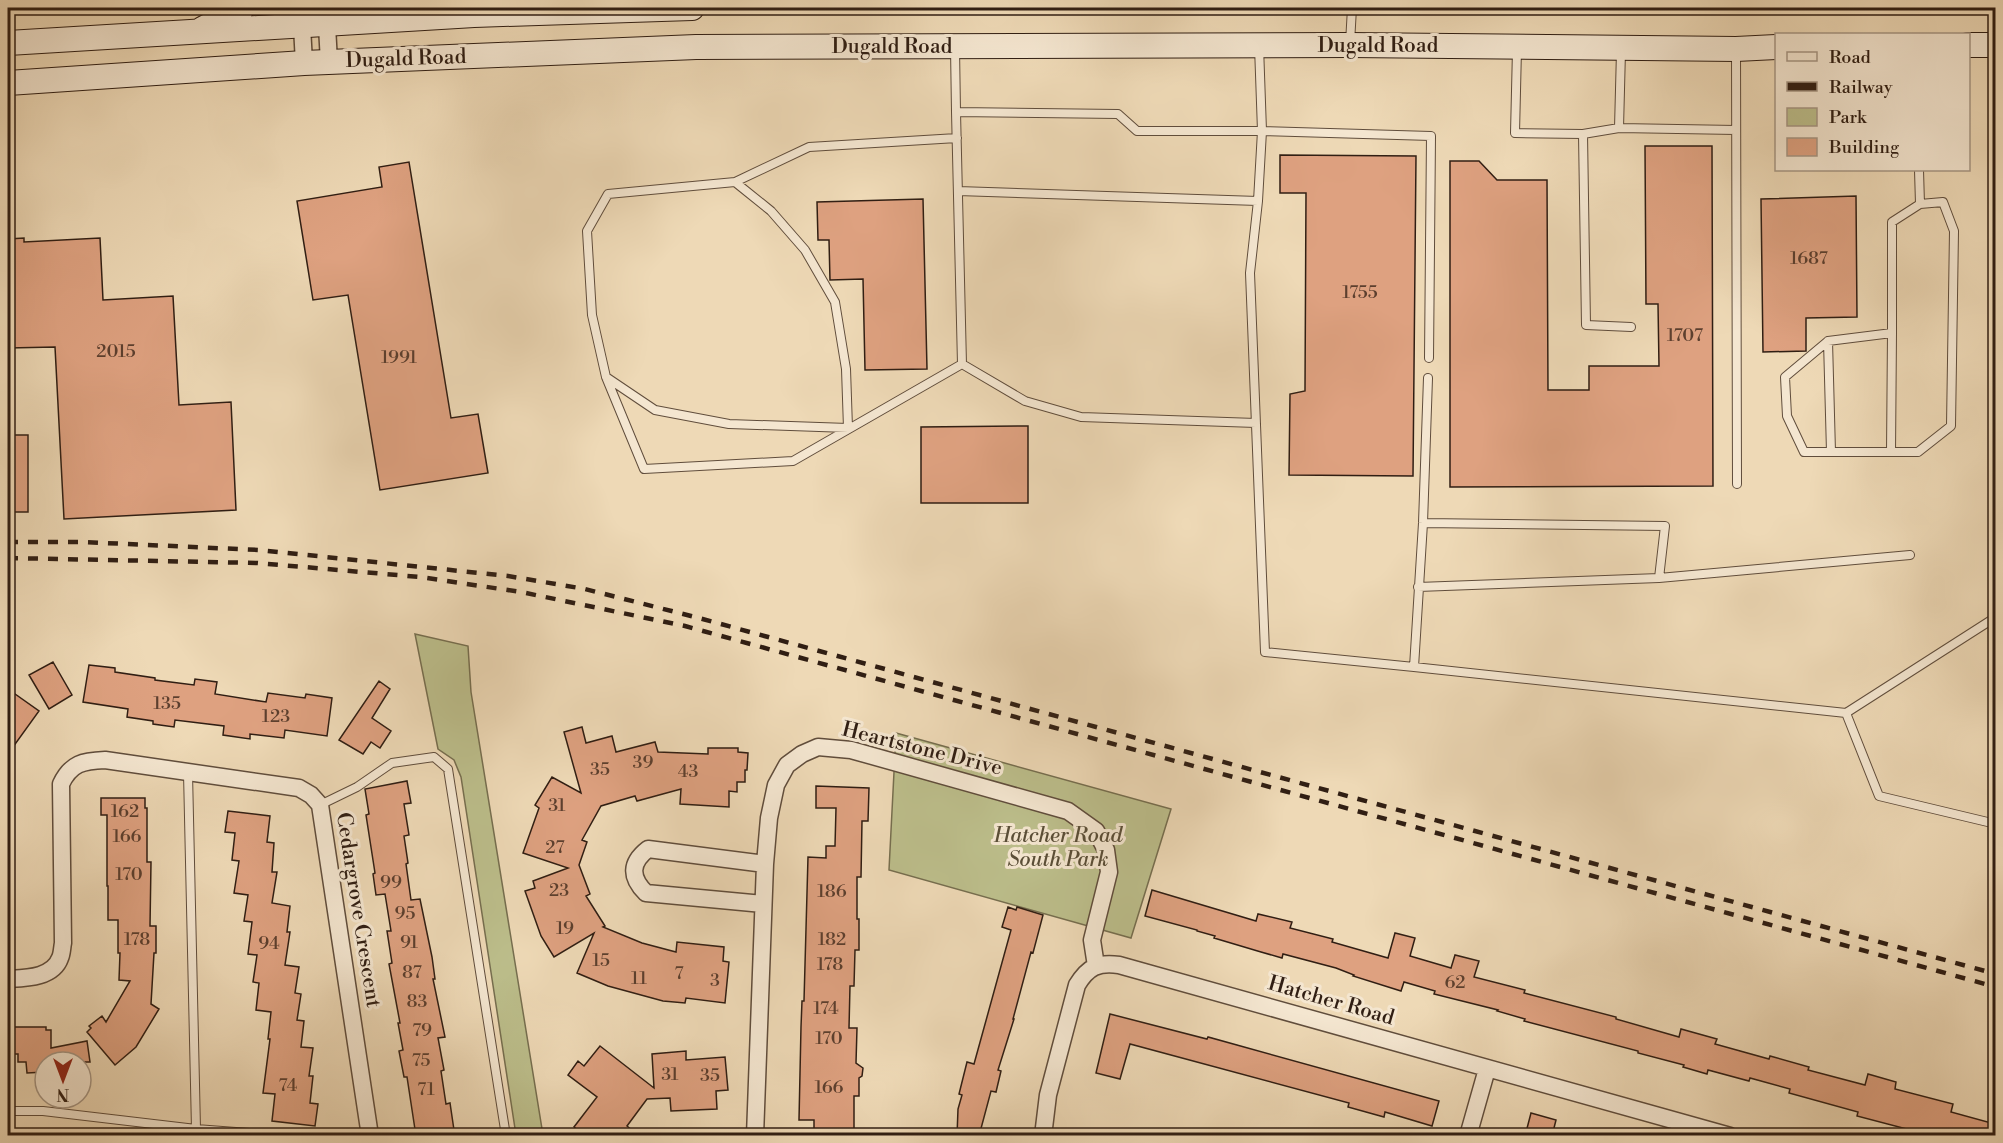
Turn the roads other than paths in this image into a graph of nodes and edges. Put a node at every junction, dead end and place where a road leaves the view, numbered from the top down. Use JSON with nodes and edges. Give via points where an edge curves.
{"nodes":[{"id":1,"x":242,"y":8,"type":"edge"},
{"id":2,"x":445,"y":8,"type":"edge"},
{"id":3,"x":692,"y":8,"type":"edge"},
{"id":4,"x":1352,"y":8,"type":"edge"},
{"id":5,"x":474,"y":15,"type":"junction"},
{"id":6,"x":302,"y":16,"type":"edge"},
{"id":7,"x":327,"y":16,"type":"edge"},
{"id":8,"x":195,"y":33,"type":"junction"},
{"id":9,"x":8,"y":43,"type":"edge"},
{"id":10,"x":1350,"y":45,"type":"junction"},
{"id":11,"x":1970,"y":45,"type":"edge"},
{"id":12,"x":1995,"y":45,"type":"edge"},
{"id":13,"x":955,"y":46,"type":"junction"},
{"id":14,"x":1259,"y":46,"type":"junction"},
{"id":15,"x":1517,"y":46,"type":"junction"},
{"id":16,"x":1621,"y":47,"type":"junction"},
{"id":17,"x":1775,"y":47,"type":"edge"},
{"id":18,"x":1736,"y":49,"type":"junction"},
{"id":19,"x":329,"y":62,"type":"junction"},
{"id":20,"x":304,"y":63,"type":"junction"},
{"id":21,"x":36,"y":81,"type":"junction"},
{"id":22,"x":8,"y":83,"type":"edge"},
{"id":23,"x":8,"y":98,"type":"edge"},
{"id":24,"x":956,"y":112,"type":"junction"},
{"id":25,"x":1619,"y":128,"type":"junction"},
{"id":26,"x":1736,"y":130,"type":"junction"},
{"id":27,"x":1262,"y":131,"type":"junction"},
{"id":28,"x":1583,"y":134,"type":"junction"},
{"id":29,"x":957,"y":138,"type":"junction"},
{"id":30,"x":1919,"y":171,"type":"edge"},
{"id":31,"x":735,"y":182,"type":"junction"},
{"id":32,"x":958,"y":191,"type":"junction"},
{"id":33,"x":1258,"y":201,"type":"junction"},
{"id":34,"x":1920,"y":204,"type":"junction"},
{"id":35,"x":1631,"y":327,"type":"dead end"},
{"id":36,"x":1892,"y":333,"type":"junction"},
{"id":37,"x":1828,"y":341,"type":"junction"},
{"id":38,"x":1429,"y":358,"type":"dead end"},
{"id":39,"x":962,"y":364,"type":"junction"},
{"id":40,"x":606,"y":377,"type":"junction"},
{"id":41,"x":1428,"y":378,"type":"dead end"},
{"id":42,"x":1256,"y":423,"type":"junction"},
{"id":43,"x":848,"y":428,"type":"junction"},
{"id":44,"x":1831,"y":452,"type":"junction"},
{"id":45,"x":1891,"y":452,"type":"junction"},
{"id":46,"x":1737,"y":484,"type":"dead end"},
{"id":47,"x":1423,"y":523,"type":"junction"},
{"id":48,"x":1910,"y":555,"type":"dead end"},
{"id":49,"x":1659,"y":578,"type":"junction"},
{"id":50,"x":1418,"y":587,"type":"junction"},
{"id":51,"x":1995,"y":617,"type":"edge"},
{"id":52,"x":1414,"y":667,"type":"junction"},
{"id":53,"x":1846,"y":712,"type":"junction"},
{"id":54,"x":188,"y":773,"type":"junction"},
{"id":55,"x":320,"y":805,"type":"junction"},
{"id":56,"x":1995,"y":824,"type":"edge"},
{"id":57,"x":765,"y":864,"type":"junction"},
{"id":58,"x":763,"y":904,"type":"junction"},
{"id":59,"x":1096,"y":966,"type":"junction"},
{"id":60,"x":8,"y":978,"type":"edge"},
{"id":61,"x":1487,"y":1069,"type":"junction"},
{"id":62,"x":8,"y":1111,"type":"edge"},
{"id":63,"x":196,"y":1130,"type":"junction"},
{"id":64,"x":1724,"y":1135,"type":"edge"},
{"id":65,"x":289,"y":1136,"type":"edge"},
{"id":66,"x":370,"y":1136,"type":"edge"},
{"id":67,"x":506,"y":1136,"type":"edge"},
{"id":68,"x":755,"y":1136,"type":"edge"},
{"id":69,"x":1043,"y":1136,"type":"edge"},
{"id":70,"x":1468,"y":1136,"type":"edge"}],
"edges":[{"from":1,"to":8,"type":"main road"},
{"from":2,"to":5,"type":"main road"},
{"from":3,"to":5,"type":"main road","name":"Dugald Road"},
{"from":4,"to":10,"type":"lane"},
{"from":5,"to":7,"type":"main road","name":"Dugald Road"},
{"from":6,"to":7,"type":"main road","name":"Dugald Road"},
{"from":6,"to":8,"type":"main road","name":"Dugald Road"},
{"from":6,"to":20,"type":"street"},
{"from":7,"to":19,"type":"street"},
{"from":8,"to":9,"type":"main road","name":"Dugald Road"},
{"from":10,"to":14,"type":"main road","name":"Dugald Road"},
{"from":10,"to":15,"type":"main road","name":"Dugald Road"},
{"from":11,"to":12,"type":"main road"},
{"from":13,"to":14,"type":"main road","name":"Dugald Road"},
{"from":13,"to":19,"type":"main road","name":"Dugald Road","via":[[696,47]]},
{"from":13,"to":24,"type":"lane"},
{"from":14,"to":27,"type":"lane"},
{"from":15,"to":16,"type":"main road","name":"Dugald Road"},
{"from":15,"to":28,"type":"lane","via":[[1515,133]]},
{"from":16,"to":18,"type":"main road","name":"Dugald Road"},
{"from":16,"to":25,"type":"lane"},
{"from":17,"to":18,"type":"main road","name":"Dugald Road"},
{"from":18,"to":26,"type":"lane"},
{"from":19,"to":20,"type":"main road","name":"Dugald Road"},
{"from":20,"to":21,"type":"main road","name":"Dugald Road"},
{"from":21,"to":22,"type":"main road","name":"Dugald Road"},
{"from":21,"to":23,"type":"main road"},
{"from":24,"to":27,"type":"lane","via":[[1118,114],[1137,131]]},
{"from":24,"to":29,"type":"lane"},
{"from":25,"to":26,"type":"lane"},
{"from":25,"to":28,"type":"lane"},
{"from":26,"to":46,"type":"lane"},
{"from":27,"to":33,"type":"lane"},
{"from":27,"to":38,"type":"lane","via":[[1431,136]]},
{"from":28,"to":35,"type":"lane","via":[[1586,326]]},
{"from":29,"to":31,"type":"lane","via":[[809,147]]},
{"from":29,"to":32,"type":"lane"},
{"from":30,"to":34,"type":"lane"},
{"from":31,"to":40,"type":"lane","via":[[608,194],[586,231],[592,315]]},
{"from":31,"to":43,"type":"lane","via":[[771,211],[805,250],[835,302],[846,369]]},
{"from":32,"to":33,"type":"lane"},
{"from":32,"to":39,"type":"lane"},
{"from":33,"to":42,"type":"lane","via":[[1250,273]]},
{"from":34,"to":36,"type":"lane","via":[[1892,222]]},
{"from":34,"to":45,"type":"lane","via":[[1943,202],[1954,231],[1950,426],[1918,452]]},
{"from":36,"to":37,"type":"lane"},
{"from":36,"to":45,"type":"lane"},
{"from":37,"to":44,"type":"lane"},
{"from":37,"to":44,"type":"lane","via":[[1785,377],[1787,416],[1804,452]]},
{"from":39,"to":42,"type":"lane","via":[[1025,401],[1081,417]]},
{"from":39,"to":43,"type":"lane"},
{"from":40,"to":43,"type":"lane","via":[[655,410],[729,424]]},
{"from":40,"to":43,"type":"lane","via":[[644,469],[793,461]]},
{"from":41,"to":47,"type":"lane"},
{"from":42,"to":52,"type":"lane","via":[[1265,652]]},
{"from":44,"to":45,"type":"lane"},
{"from":47,"to":49,"type":"lane","via":[[1665,526]]},
{"from":47,"to":50,"type":"lane"},
{"from":48,"to":49,"type":"lane"},
{"from":49,"to":50,"type":"lane"},
{"from":50,"to":52,"type":"lane"},
{"from":51,"to":53,"type":"lane"},
{"from":52,"to":53,"type":"lane"},
{"from":53,"to":56,"type":"lane","via":[[1879,796]]},
{"from":54,"to":55,"type":"street","name":"Cedargrove Crescent","via":[[299,788]]},
{"from":54,"to":60,"type":"street","name":"Cedargrove Crescent","via":[[105,760],[84,761],[65,776],[61,784],[60,960],[48,972],[30,978]]},
{"from":54,"to":63,"type":"lane"},
{"from":55,"to":66,"type":"street","name":"Cedargrove Crescent"},
{"from":55,"to":67,"type":"lane","via":[[357,787],[392,763],[434,757],[448,769]]},
{"from":57,"to":58,"type":"street","name":"Heartstone Drive"},
{"from":57,"to":58,"type":"street","via":[[648,849],[638,857],[634,869],[637,884],[646,893]]},
{"from":57,"to":59,"type":"street","name":"Heartstone Drive","via":[[776,786],[787,765],[818,747],[851,750],[1068,811],[1096,831],[1106,850],[1109,872],[1092,940]]},
{"from":58,"to":68,"type":"street","name":"Heartstone Drive"},
{"from":59,"to":61,"type":"street","name":"Hatcher Road","via":[[1119,965]]},
{"from":59,"to":69,"type":"street","via":[[1084,973],[1077,985],[1051,1085]]},
{"from":61,"to":64,"type":"street","name":"Hatcher Road"},
{"from":61,"to":70,"type":"street"},
{"from":62,"to":63,"type":"lane","via":[[43,1111]]},
{"from":63,"to":65,"type":"lane"}]}
